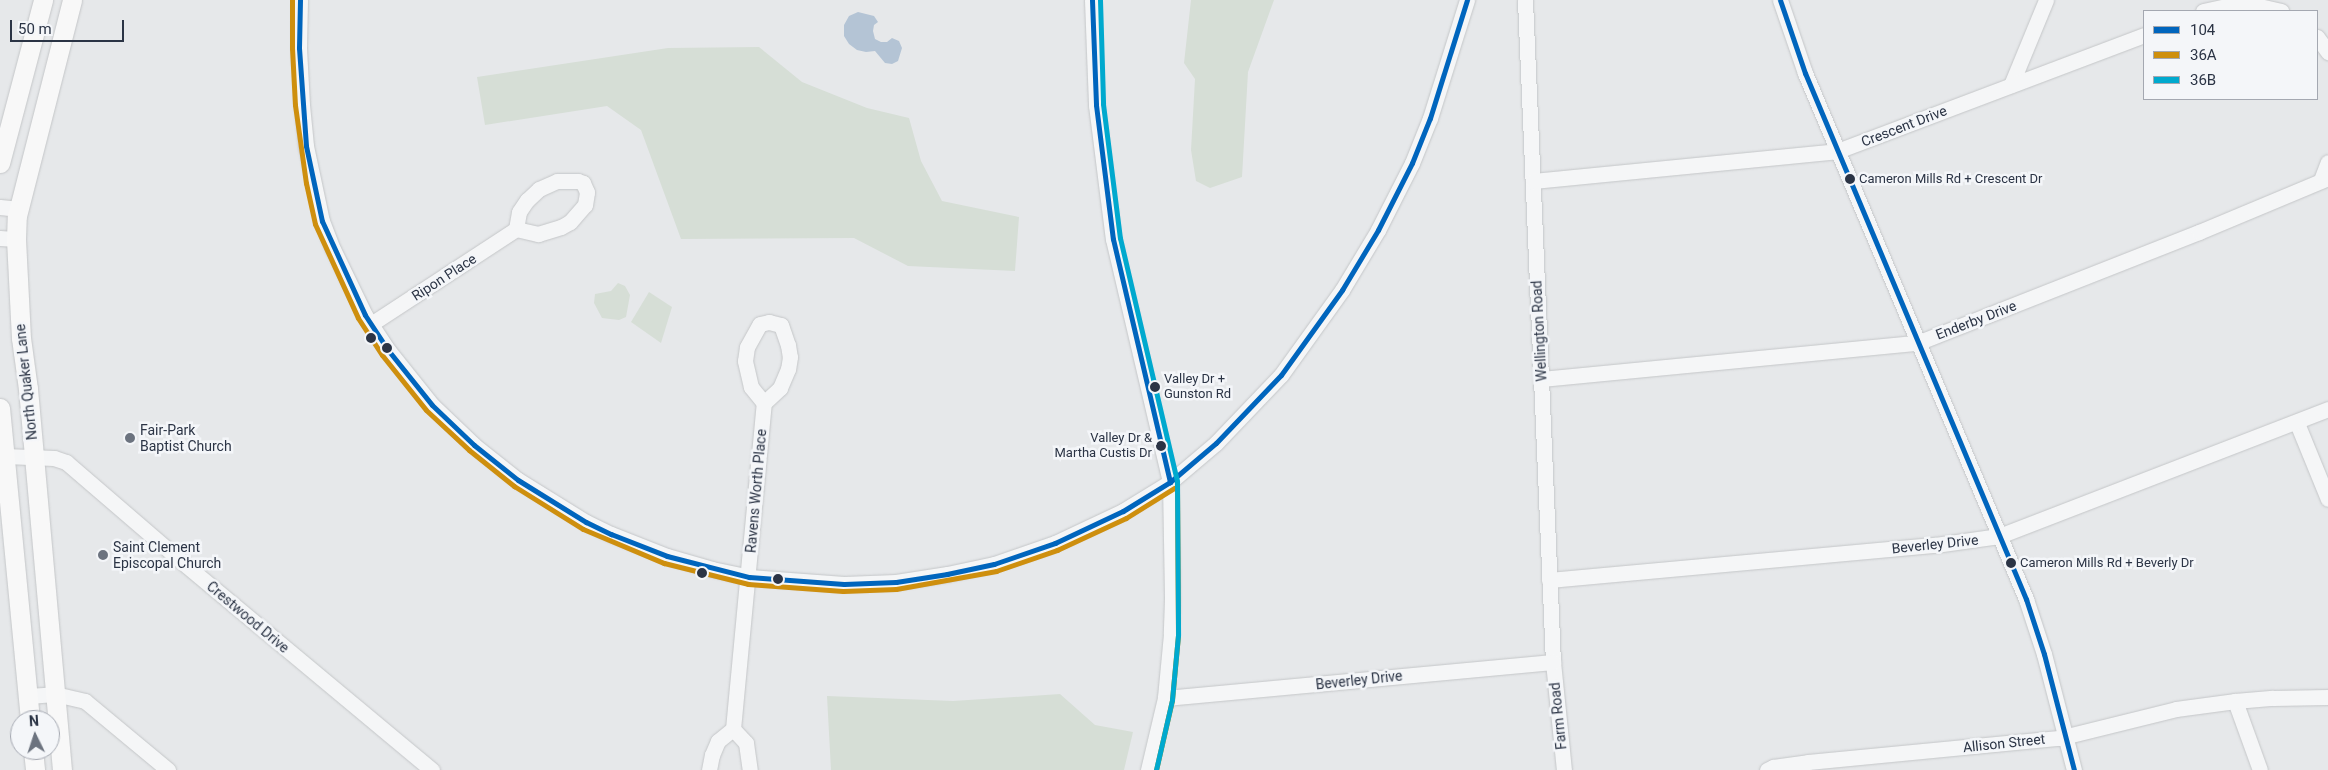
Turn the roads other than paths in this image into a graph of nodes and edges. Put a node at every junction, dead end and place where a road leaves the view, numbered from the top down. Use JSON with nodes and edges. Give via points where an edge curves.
{"nodes":[{"id":1,"x":44,"y":0,"type":"edge"},
{"id":2,"x":72,"y":0,"type":"edge"},
{"id":3,"x":300,"y":0,"type":"edge"},
{"id":4,"x":1092,"y":0,"type":"edge"},
{"id":5,"x":1467,"y":0,"type":"edge"},
{"id":6,"x":1525,"y":0,"type":"edge"},
{"id":7,"x":1780,"y":0,"type":"edge"},
{"id":8,"x":2046,"y":0,"type":"edge"},
{"id":9,"x":2208,"y":10,"type":"edge"},
{"id":10,"x":2277,"y":10,"type":"edge"},
{"id":11,"x":2143,"y":35,"type":"edge"},
{"id":12,"x":2318,"y":38,"type":"edge"},
{"id":13,"x":2328,"y":52,"type":"edge"},
{"id":14,"x":2012,"y":85,"type":"junction"},
{"id":15,"x":1838,"y":151,"type":"junction"},
{"id":16,"x":2328,"y":162,"type":"edge"},
{"id":17,"x":0,"y":163,"type":"edge"},
{"id":18,"x":2324,"y":179,"type":"edge"},
{"id":19,"x":1533,"y":181,"type":"junction"},
{"id":20,"x":0,"y":207,"type":"edge"},
{"id":21,"x":19,"y":209,"type":"junction"},
{"id":22,"x":516,"y":229,"type":"junction"},
{"id":23,"x":8,"y":238,"type":"edge"},
{"id":24,"x":371,"y":324,"type":"junction"},
{"id":25,"x":1917,"y":343,"type":"junction"},
{"id":26,"x":1541,"y":379,"type":"junction"},
{"id":27,"x":764,"y":403,"type":"junction"},
{"id":28,"x":0,"y":408,"type":"edge"},
{"id":29,"x":2328,"y":410,"type":"edge"},
{"id":30,"x":2297,"y":423,"type":"junction"},
{"id":31,"x":5,"y":456,"type":"junction"},
{"id":32,"x":34,"y":457,"type":"junction"},
{"id":33,"x":1170,"y":482,"type":"junction"},
{"id":34,"x":2328,"y":499,"type":"edge"},
{"id":35,"x":1999,"y":536,"type":"junction"},
{"id":36,"x":749,"y":577,"type":"junction"},
{"id":37,"x":1550,"y":580,"type":"junction"},
{"id":38,"x":1553,"y":662,"type":"junction"},
{"id":39,"x":55,"y":694,"type":"junction"},
{"id":40,"x":28,"y":696,"type":"junction"},
{"id":41,"x":2328,"y":697,"type":"edge"},
{"id":42,"x":1165,"y":698,"type":"junction"},
{"id":43,"x":2235,"y":701,"type":"junction"},
{"id":44,"x":29,"y":710,"type":"edge"},
{"id":45,"x":733,"y":729,"type":"junction"},
{"id":46,"x":2064,"y":737,"type":"junction"},
{"id":47,"x":62,"y":770,"type":"edge"},
{"id":48,"x":168,"y":770,"type":"edge"},
{"id":49,"x":432,"y":770,"type":"edge"},
{"id":50,"x":710,"y":770,"type":"edge"},
{"id":51,"x":750,"y":770,"type":"edge"},
{"id":52,"x":1148,"y":770,"type":"edge"},
{"id":53,"x":1564,"y":770,"type":"edge"},
{"id":54,"x":1767,"y":770,"type":"edge"},
{"id":55,"x":2074,"y":770,"type":"edge"},
{"id":56,"x":2260,"y":770,"type":"edge"}],
"edges":[{"from":1,"to":17,"type":"main road"},
{"from":2,"to":21,"type":"main road","name":"North Quaker Lane"},
{"from":3,"to":24,"type":"street","via":[[302,105],[313,181],[322,221],[333,249]]},
{"from":4,"to":33,"type":"street","via":[[1096,105],[1113,240]]},
{"from":5,"to":33,"type":"street","via":[[1430,118],[1412,163],[1354,272],[1281,375],[1223,436]]},
{"from":6,"to":19,"type":"street","name":"Wellington Road"},
{"from":7,"to":15,"type":"street","via":[[1805,73]]},
{"from":8,"to":14,"type":"street"},
{"from":9,"to":10,"type":"street","via":[[2235,4]]},
{"from":11,"to":14,"type":"street","name":"Crescent Drive"},
{"from":12,"to":13,"type":"street"},
{"from":14,"to":15,"type":"street","name":"Crescent Drive"},
{"from":15,"to":19,"type":"street","name":"Crescent Drive"},
{"from":15,"to":25,"type":"street"},
{"from":16,"to":18,"type":"street"},
{"from":18,"to":25,"type":"street","name":"Enderby Drive"},
{"from":19,"to":26,"type":"street","name":"Wellington Road"},
{"from":20,"to":21,"type":"street"},
{"from":21,"to":23,"type":"main road","name":"North Quaker Lane"},
{"from":22,"to":22,"type":"street","via":[[520,212],[539,189],[557,181],[578,180],[583,183],[587,192],[585,205],[562,228],[538,234]]},
{"from":22,"to":24,"type":"street","name":"Ripon Place"},
{"from":23,"to":32,"type":"main road","name":"North Quaker Lane","via":[[18,298]]},
{"from":24,"to":36,"type":"street","via":[[432,405],[474,445],[518,480],[611,534],[667,556]]},
{"from":25,"to":26,"type":"street","name":"Enderby Drive"},
{"from":25,"to":35,"type":"street"},
{"from":26,"to":37,"type":"street","name":"Wellington Road"},
{"from":27,"to":27,"type":"street","via":[[780,388],[790,357],[780,325],[769,322],[760,324],[745,361],[751,388]]},
{"from":27,"to":36,"type":"street","name":"Ravens Worth Place"},
{"from":28,"to":31,"type":"main road","name":"North Quaker Lane"},
{"from":29,"to":30,"type":"street","name":"Beverley Drive"},
{"from":30,"to":34,"type":"street"},
{"from":30,"to":35,"type":"street","name":"Beverley Drive"},
{"from":31,"to":32,"type":"street","name":"Crestwood Drive"},
{"from":31,"to":40,"type":"main road","name":"North Quaker Lane"},
{"from":32,"to":39,"type":"main road","name":"North Quaker Lane"},
{"from":32,"to":49,"type":"street","name":"Crestwood Drive","via":[[66,462]]},
{"from":33,"to":36,"type":"street","via":[[1123,511],[1055,543],[994,564],[896,582],[844,584]]},
{"from":33,"to":42,"type":"street","via":[[1172,599]]},
{"from":35,"to":37,"type":"street","name":"Beverley Drive","via":[[1935,545]]},
{"from":35,"to":46,"type":"street","via":[[2041,644]]},
{"from":36,"to":45,"type":"street","name":"Ravens Worth Place"},
{"from":37,"to":38,"type":"street","name":"Wellington Road"},
{"from":38,"to":42,"type":"street","name":"Beverley Drive"},
{"from":38,"to":53,"type":"street","name":"Farm Road"},
{"from":39,"to":40,"type":"street"},
{"from":39,"to":47,"type":"main road","name":"North Quaker Lane"},
{"from":39,"to":48,"type":"street","via":[[75,697],[93,706]]},
{"from":40,"to":44,"type":"main road","name":"North Quaker Lane"},
{"from":41,"to":43,"type":"street","name":"Allison Street"},
{"from":42,"to":52,"type":"street"},
{"from":43,"to":46,"type":"street","name":"Allison Street","via":[[2176,709]]},
{"from":43,"to":56,"type":"street"},
{"from":45,"to":50,"type":"street","via":[[718,742]]},
{"from":45,"to":51,"type":"street","via":[[746,743]]},
{"from":46,"to":54,"type":"street","name":"Allison Street","via":[[1808,762]]},
{"from":46,"to":55,"type":"street"}]}
